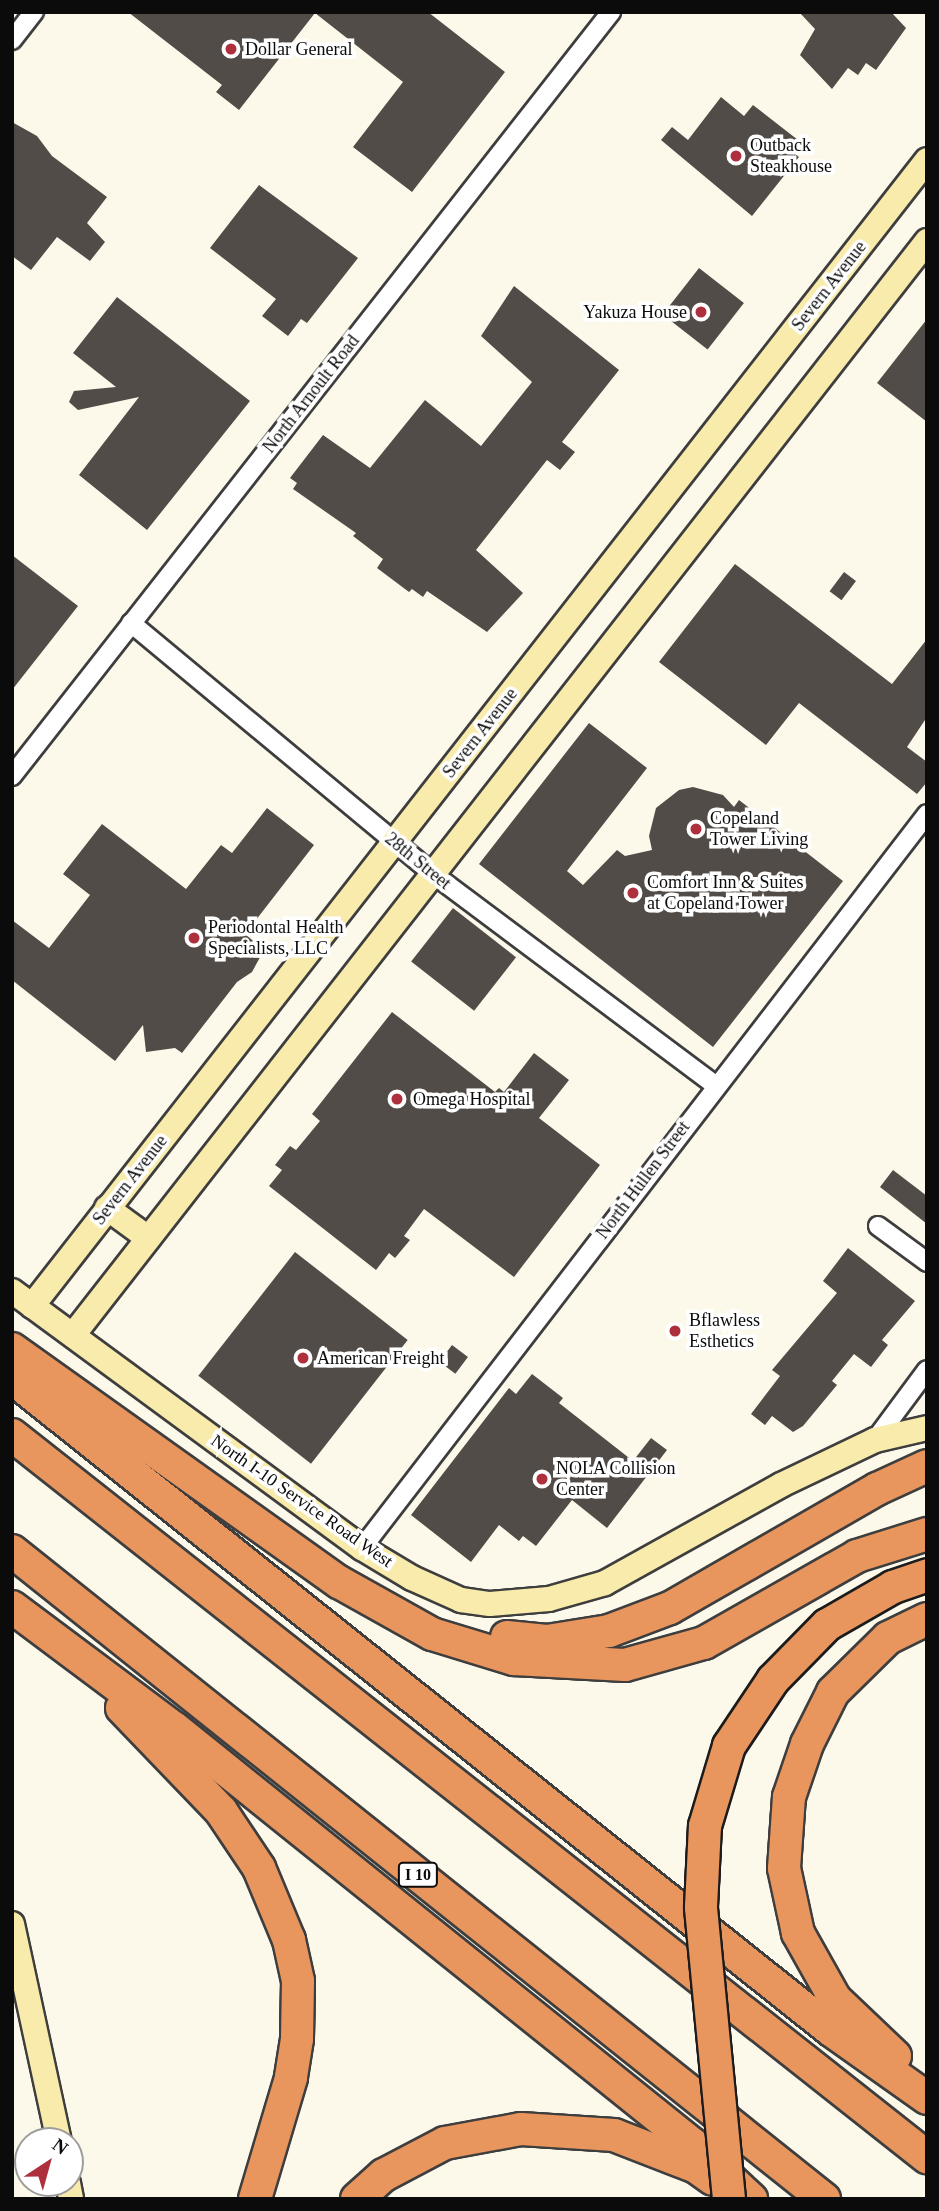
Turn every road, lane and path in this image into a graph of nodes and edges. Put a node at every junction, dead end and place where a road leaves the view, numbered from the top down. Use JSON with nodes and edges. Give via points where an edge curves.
{"nodes":[{"id":1,"x":34,"y":12,"type":"edge"},
{"id":2,"x":611,"y":12,"type":"edge"},
{"id":3,"x":12,"y":40,"type":"edge"},
{"id":4,"x":927,"y":160,"type":"edge"},
{"id":5,"x":927,"y":241,"type":"edge"},
{"id":6,"x":131,"y":623,"type":"junction"},
{"id":7,"x":12,"y":776,"type":"edge"},
{"id":8,"x":927,"y":814,"type":"edge"},
{"id":9,"x":394,"y":842,"type":"junction"},
{"id":10,"x":433,"y":874,"type":"junction"},
{"id":11,"x":715,"y":1085,"type":"junction"},
{"id":12,"x":107,"y":1208,"type":"junction"},
{"id":13,"x":878,"y":1226,"type":"dead end"},
{"id":14,"x":148,"y":1238,"type":"junction"},
{"id":15,"x":927,"y":1262,"type":"edge"},
{"id":16,"x":12,"y":1291,"type":"edge"},
{"id":17,"x":32,"y":1306,"type":"junction"},
{"id":18,"x":73,"y":1335,"type":"junction"},
{"id":19,"x":12,"y":1349,"type":"edge"},
{"id":20,"x":927,"y":1370,"type":"edge"},
{"id":21,"x":12,"y":1378,"type":"edge"},
{"id":22,"x":927,"y":1428,"type":"edge"},
{"id":23,"x":12,"y":1435,"type":"edge"},
{"id":24,"x":875,"y":1440,"type":"junction"},
{"id":25,"x":927,"y":1466,"type":"edge"},
{"id":26,"x":927,"y":1534,"type":"edge"},
{"id":27,"x":362,"y":1548,"type":"junction"},
{"id":28,"x":12,"y":1551,"type":"edge"},
{"id":29,"x":927,"y":1575,"type":"edge"},
{"id":30,"x":12,"y":1606,"type":"edge"},
{"id":31,"x":927,"y":1619,"type":"edge"},
{"id":32,"x":432,"y":1634,"type":"junction"},
{"id":33,"x":63,"y":1646,"type":"junction"},
{"id":34,"x":12,"y":1924,"type":"edge"},
{"id":35,"x":19,"y":1994,"type":"edge"},
{"id":36,"x":927,"y":2086,"type":"edge"},
{"id":37,"x":927,"y":2098,"type":"edge"},
{"id":38,"x":55,"y":2127,"type":"edge"},
{"id":39,"x":927,"y":2157,"type":"edge"},
{"id":40,"x":255,"y":2199,"type":"edge"},
{"id":41,"x":357,"y":2199,"type":"edge"},
{"id":42,"x":729,"y":2199,"type":"edge"},
{"id":43,"x":741,"y":2199,"type":"edge"},
{"id":44,"x":751,"y":2199,"type":"edge"},
{"id":45,"x":824,"y":2199,"type":"edge"}],
"edges":[{"from":1,"to":3,"type":"street"},
{"from":2,"to":6,"type":"street","name":"North Arnoult Road"},
{"from":4,"to":9,"type":"street","name":"Severn Avenue"},
{"from":5,"to":10,"type":"street"},
{"from":6,"to":7,"type":"street","name":"North Arnoult Road"},
{"from":6,"to":9,"type":"street","name":"28th Street"},
{"from":8,"to":11,"type":"street","name":"North Hullen Street"},
{"from":9,"to":10,"type":"street","name":"28th Street"},
{"from":9,"to":12,"type":"street","name":"Severn Avenue"},
{"from":10,"to":11,"type":"street","name":"28th Street"},
{"from":10,"to":14,"type":"street"},
{"from":11,"to":27,"type":"street","name":"North Hullen Street"},
{"from":12,"to":14,"type":"street"},
{"from":12,"to":17,"type":"street","name":"Severn Avenue"},
{"from":13,"to":15,"type":"street"},
{"from":14,"to":18,"type":"street"},
{"from":16,"to":17,"type":"street","name":"North I-10 Service Road West"},
{"from":17,"to":18,"type":"street","name":"North I-10 Service Road West"},
{"from":18,"to":27,"type":"street","name":"North I-10 Service Road West"},
{"from":19,"to":32,"type":"highway","via":[[248,1521],[340,1583]]},
{"from":20,"to":24,"type":"street"},
{"from":21,"to":37,"type":"highway","via":[[831,2030]]},
{"from":22,"to":24,"type":"street","name":"North I-10 Service Road West"},
{"from":23,"to":39,"type":"highway"},
{"from":24,"to":27,"type":"street","name":"North I-10 Service Road West","via":[[781,1485],[605,1583],[549,1599],[490,1604],[461,1600]]},
{"from":25,"to":32,"type":"highway","via":[[877,1489],[670,1608],[609,1631],[547,1641],[461,1631]]},
{"from":26,"to":32,"type":"highway","via":[[857,1556],[704,1643],[625,1665],[514,1659]]},
{"from":28,"to":45,"type":"highway","number":"I 10"},
{"from":29,"to":42,"type":"highway","bridge":true,"via":[[893,1587],[827,1625],[773,1680],[729,1746],[705,1826],[701,1907]]},
{"from":30,"to":33,"type":"highway"},
{"from":31,"to":36,"type":"highway","via":[[888,1638],[833,1692],[807,1744],[789,1797],[784,1868],[799,1933],[835,1999]]},
{"from":33,"to":40,"type":"highway","via":[[221,1811],[259,1868],[289,1940],[298,1981],[292,2078]]},
{"from":33,"to":44,"type":"highway","via":[[260,1797],[692,2144]]},
{"from":34,"to":35,"type":"street"},
{"from":35,"to":38,"type":"street"},
{"from":41,"to":43,"type":"highway","via":[[384,2175],[445,2143],[521,2129],[614,2135],[696,2168]]}]}
